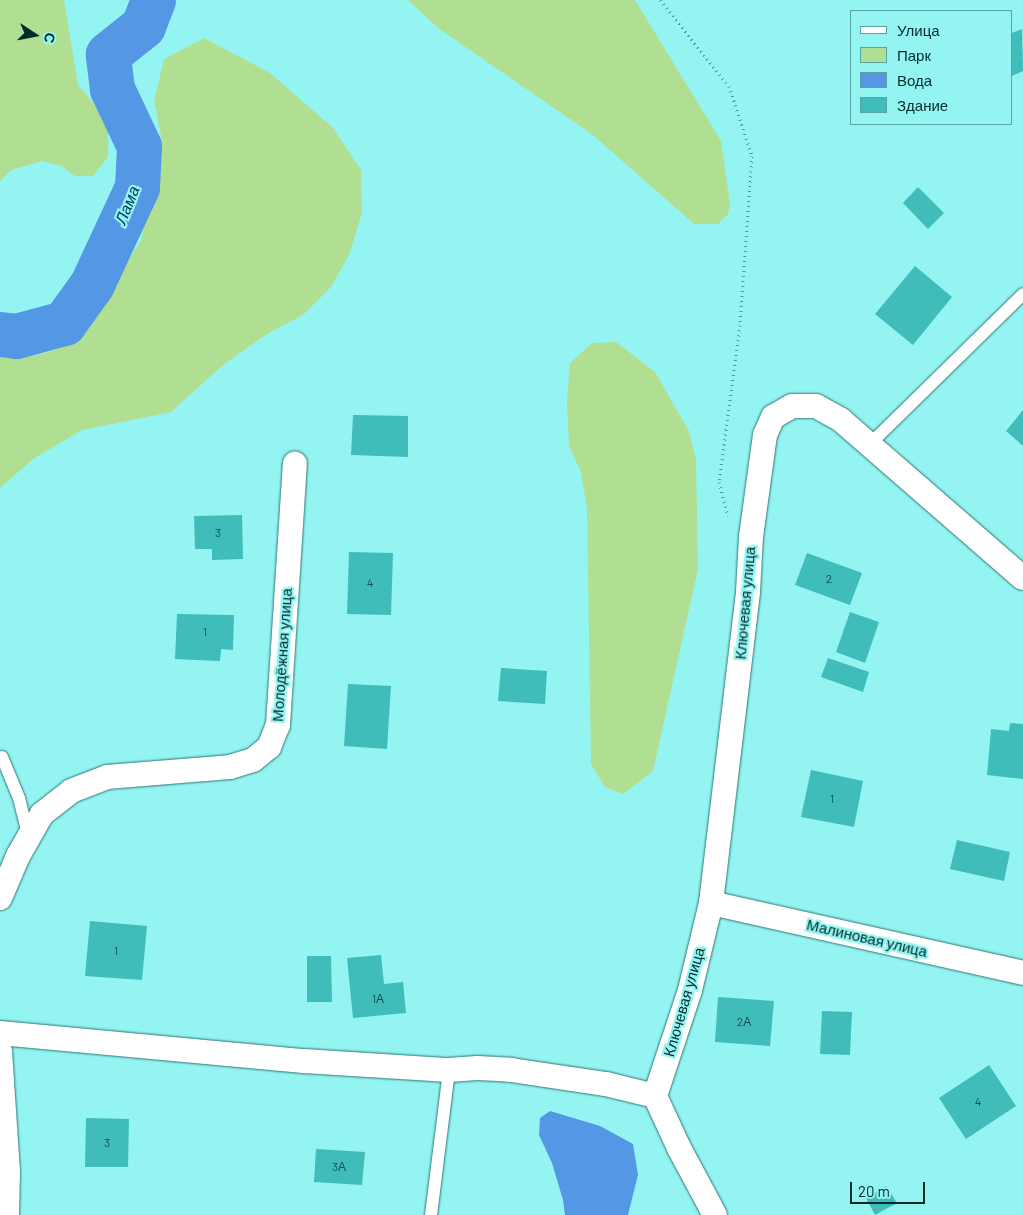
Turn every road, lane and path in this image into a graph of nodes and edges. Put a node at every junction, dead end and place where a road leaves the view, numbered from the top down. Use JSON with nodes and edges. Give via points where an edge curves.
{"nodes":[{"id":1,"x":660,"y":0,"type":"edge"},
{"id":2,"x":1023,"y":294,"type":"edge"},
{"id":3,"x":870,"y":444,"type":"junction"},
{"id":4,"x":295,"y":464,"type":"dead end"},
{"id":5,"x":729,"y":519,"type":"dead end"},
{"id":6,"x":1023,"y":578,"type":"edge"},
{"id":7,"x":2,"y":757,"type":"dead end"},
{"id":8,"x":28,"y":837,"type":"junction"},
{"id":9,"x":0,"y":898,"type":"edge"},
{"id":10,"x":711,"y":903,"type":"junction"},
{"id":11,"x":1023,"y":973,"type":"edge"},
{"id":12,"x":0,"y":1033,"type":"edge"},
{"id":13,"x":0,"y":1051,"type":"edge"},
{"id":14,"x":449,"y":1070,"type":"junction"},
{"id":15,"x":654,"y":1096,"type":"junction"},
{"id":16,"x":7,"y":1215,"type":"edge"},
{"id":17,"x":432,"y":1215,"type":"edge"},
{"id":18,"x":715,"y":1215,"type":"edge"}],
"edges":[{"from":1,"to":5,"type":"path","via":[[730,86],[752,156],[740,324],[719,482]]},
{"from":2,"to":3,"type":"lane"},
{"from":3,"to":6,"type":"street","name":"Ключевая улица"},
{"from":3,"to":10,"type":"street","name":"Ключевая улица","via":[[841,420],[816,406],[792,406],[773,417],[765,436]]},
{"from":4,"to":8,"type":"street","name":"Молодёжная улица","via":[[278,725],[269,748],[253,760],[230,767],[107,777],[71,791],[42,814]]},
{"from":7,"to":8,"type":"lane","via":[[19,798]]},
{"from":8,"to":9,"type":"street","name":"Молодёжная улица"},
{"from":10,"to":11,"type":"street","name":"Малиновая улица"},
{"from":10,"to":15,"type":"street","name":"Ключевая улица","via":[[690,990]]},
{"from":12,"to":14,"type":"street","via":[[304,1061]]},
{"from":13,"to":16,"type":"street","via":[[8,1173]]},
{"from":14,"to":15,"type":"street","via":[[511,1070],[606,1084]]},
{"from":14,"to":17,"type":"lane"},
{"from":15,"to":18,"type":"street"}]}
